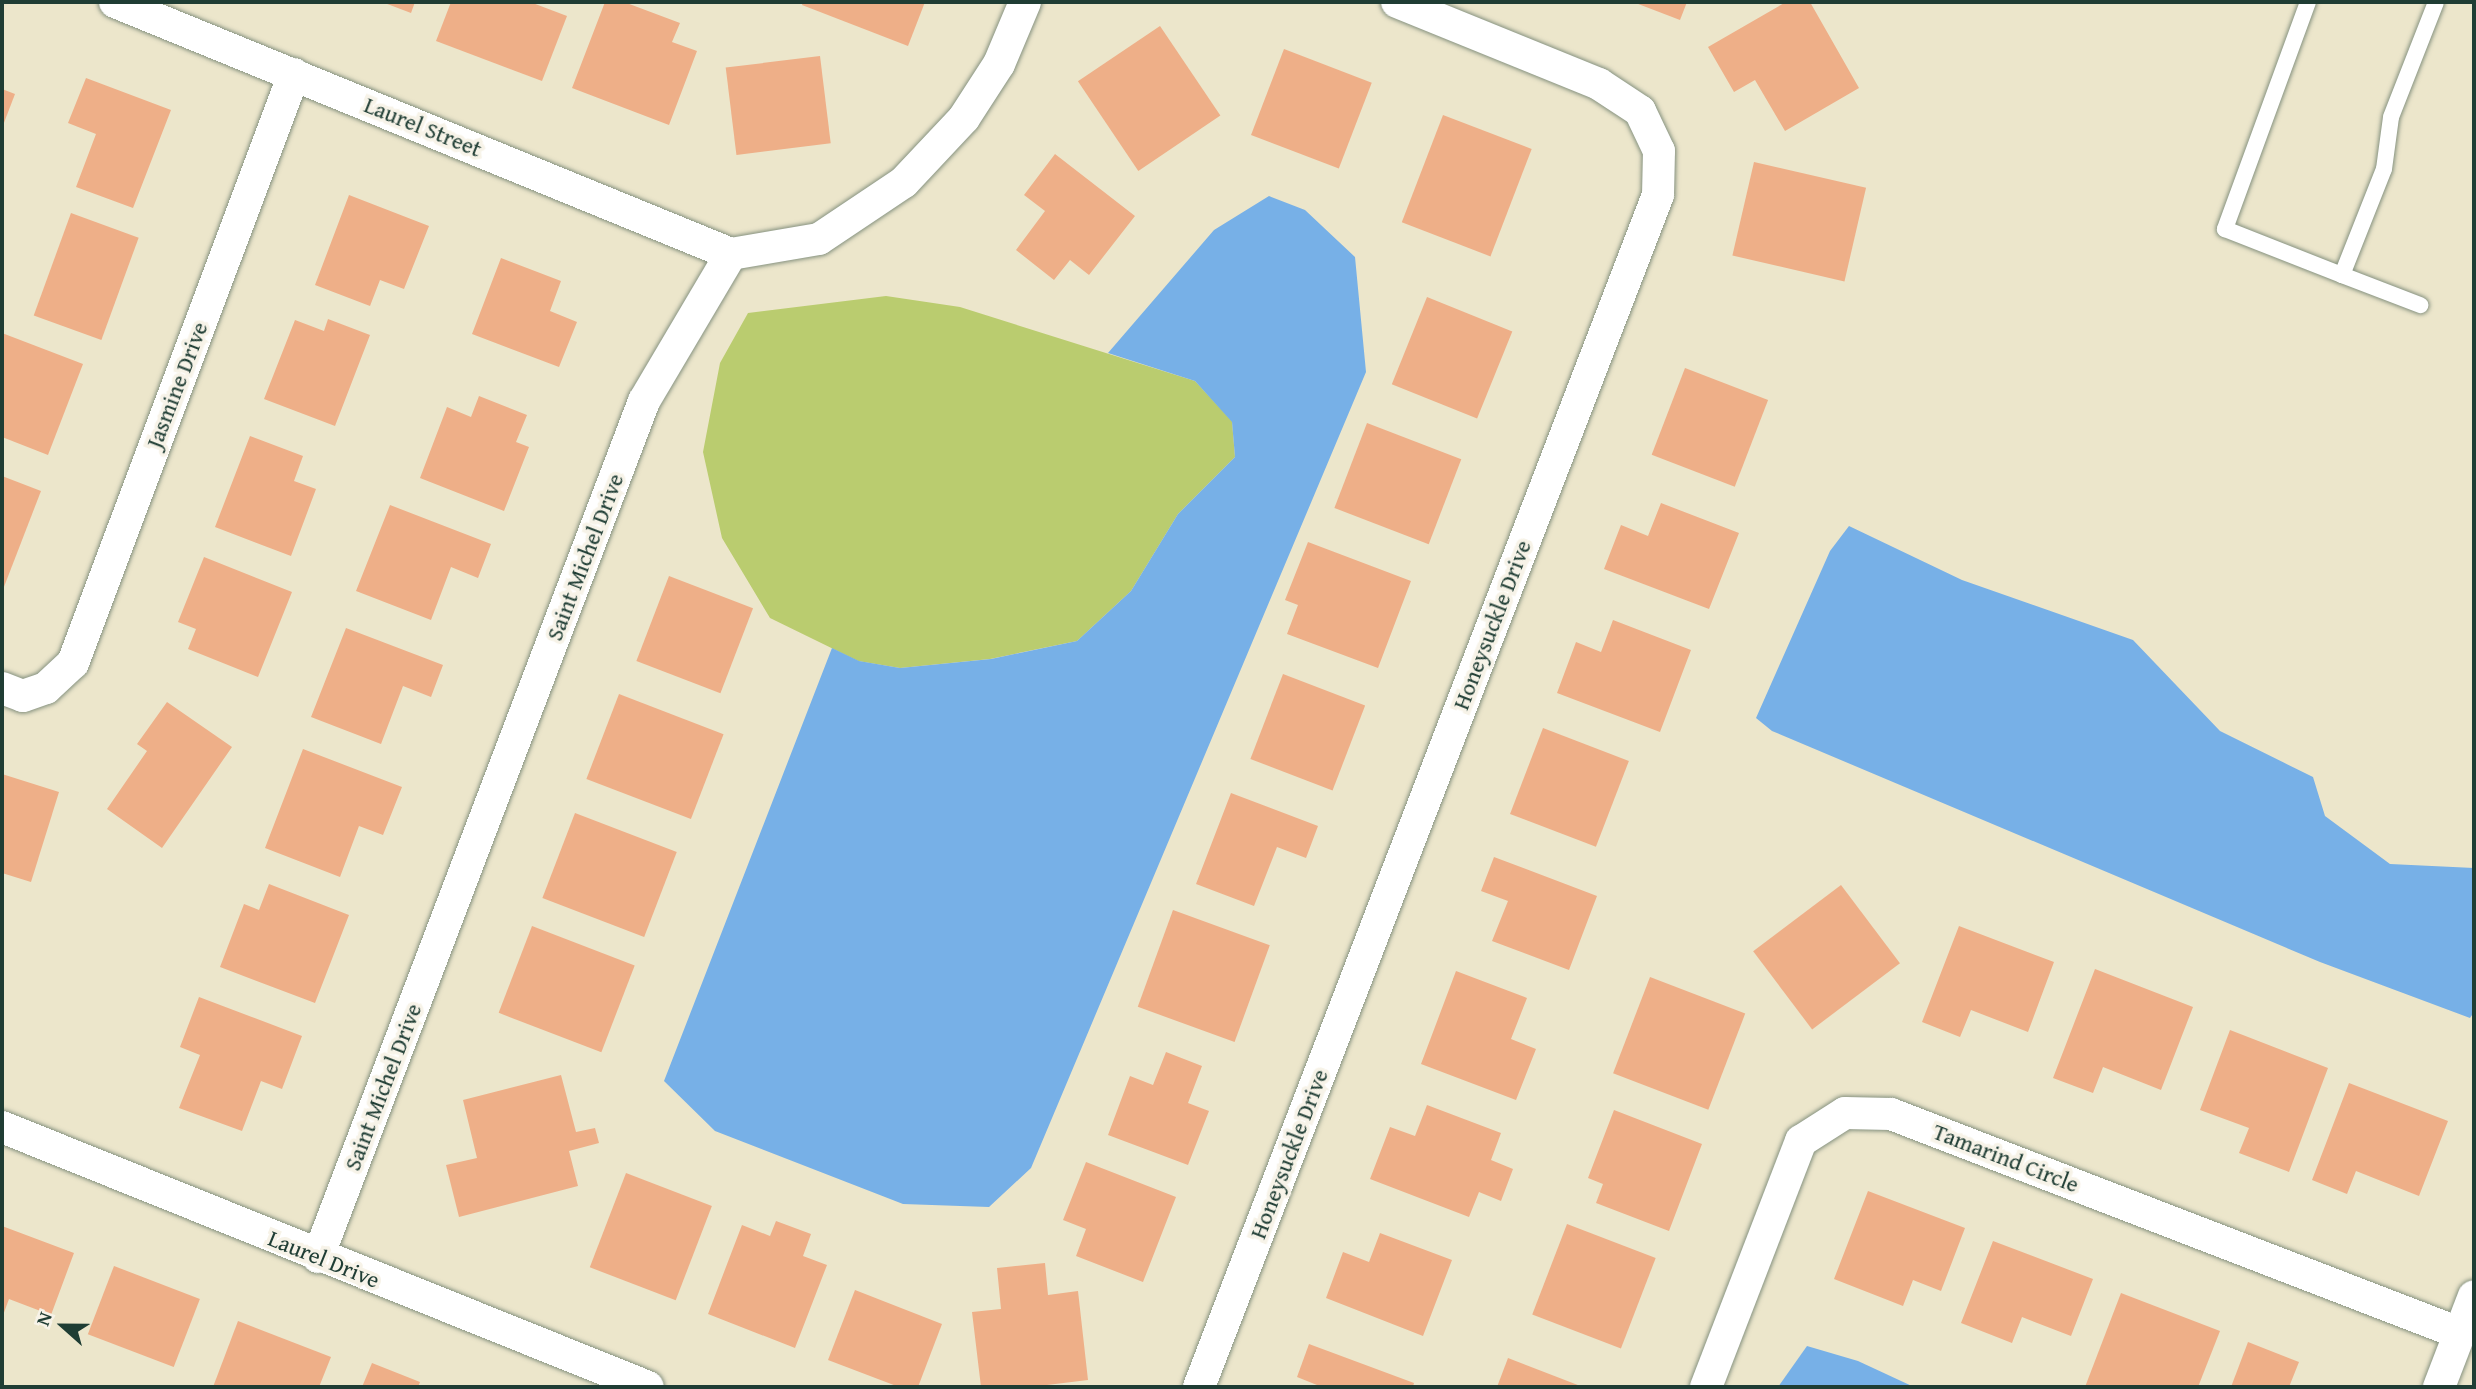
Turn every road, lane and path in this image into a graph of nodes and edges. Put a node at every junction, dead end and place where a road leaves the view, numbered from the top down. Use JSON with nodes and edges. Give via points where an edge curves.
{"nodes":[{"id":1,"x":115,"y":2,"type":"edge"},
{"id":2,"x":1025,"y":2,"type":"edge"},
{"id":3,"x":1397,"y":2,"type":"edge"},
{"id":4,"x":2308,"y":2,"type":"edge"},
{"id":5,"x":2437,"y":2,"type":"edge"},
{"id":6,"x":293,"y":74,"type":"junction"},
{"id":7,"x":731,"y":254,"type":"junction"},
{"id":8,"x":2342,"y":275,"type":"junction"},
{"id":9,"x":2420,"y":305,"type":"dead end"},
{"id":10,"x":2,"y":688,"type":"edge"},
{"id":11,"x":2,"y":1127,"type":"edge"},
{"id":12,"x":318,"y":1257,"type":"junction"},
{"id":13,"x":2474,"y":1296,"type":"edge"},
{"id":14,"x":2459,"y":1333,"type":"junction"},
{"id":15,"x":648,"y":1387,"type":"edge"},
{"id":16,"x":1199,"y":1387,"type":"edge"},
{"id":17,"x":1706,"y":1387,"type":"edge"},
{"id":18,"x":2439,"y":1387,"type":"edge"}],
"edges":[{"from":1,"to":6,"type":"street","name":"Laurel Street"},
{"from":2,"to":7,"type":"street","via":[[999,64],[964,118],[904,182],[819,239]]},
{"from":3,"to":16,"type":"street","name":"Honeysuckle Drive","via":[[1599,84],[1640,111],[1659,151],[1658,195]]},
{"from":4,"to":8,"type":"lane","via":[[2225,229]]},
{"from":5,"to":8,"type":"lane","via":[[2391,117],[2384,169]]},
{"from":6,"to":7,"type":"street","name":"Laurel Street"},
{"from":6,"to":10,"type":"street","name":"Jasmine Drive","via":[[73,663],[46,688],[23,696]]},
{"from":7,"to":12,"type":"street","name":"Saint Michel Drive","via":[[644,401]]},
{"from":8,"to":9,"type":"lane"},
{"from":11,"to":12,"type":"street","name":"Laurel Drive"},
{"from":12,"to":15,"type":"street","name":"Laurel Drive"},
{"from":13,"to":14,"type":"street"},
{"from":14,"to":17,"type":"street","name":"Tamarind Circle","via":[[1891,1114],[1845,1113],[1801,1141]]},
{"from":14,"to":18,"type":"street"}]}
